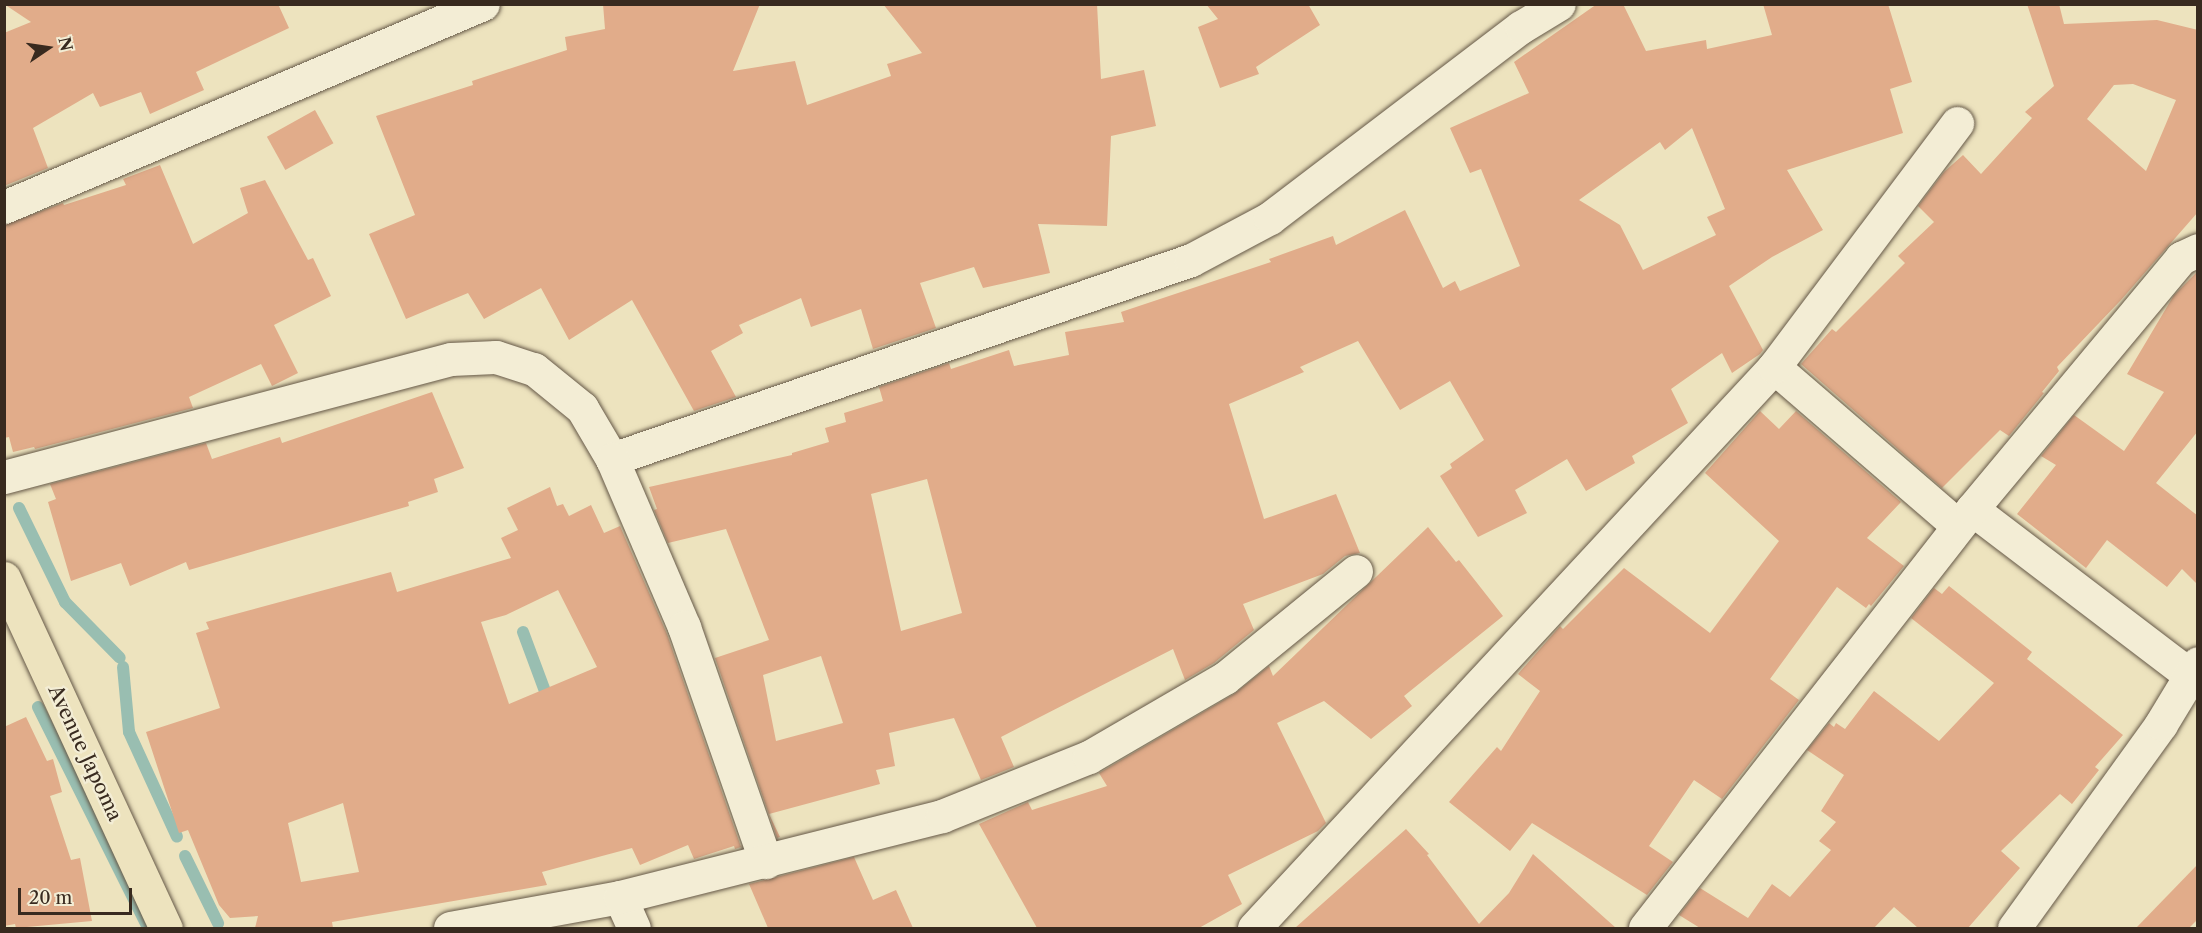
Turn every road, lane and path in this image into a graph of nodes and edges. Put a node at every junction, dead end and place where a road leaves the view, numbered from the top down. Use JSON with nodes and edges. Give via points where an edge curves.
{"nodes":[{"id":1,"x":483,"y":4,"type":"edge"},
{"id":2,"x":1559,"y":4,"type":"edge"},
{"id":3,"x":1957,"y":123,"type":"dead end"},
{"id":4,"x":4,"y":207,"type":"edge"},
{"id":5,"x":2198,"y":250,"type":"edge"},
{"id":6,"x":1774,"y":367,"type":"junction"},
{"id":7,"x":612,"y":459,"type":"junction"},
{"id":8,"x":4,"y":477,"type":"edge"},
{"id":9,"x":1965,"y":517,"type":"junction"},
{"id":10,"x":1356,"y":571,"type":"dead end"},
{"id":11,"x":4,"y":578,"type":"edge"},
{"id":12,"x":2194,"y":669,"type":"edge"},
{"id":13,"x":766,"y":862,"type":"junction"},
{"id":14,"x":620,"y":897,"type":"junction"},
{"id":15,"x":166,"y":928,"type":"edge"},
{"id":16,"x":450,"y":928,"type":"edge"},
{"id":17,"x":634,"y":928,"type":"edge"},
{"id":18,"x":1254,"y":928,"type":"edge"},
{"id":19,"x":1645,"y":928,"type":"edge"},
{"id":20,"x":2014,"y":928,"type":"edge"}],
"edges":[{"from":1,"to":4,"type":"street"},
{"from":2,"to":7,"type":"street","via":[[1521,27],[1270,218],[1191,260]]},
{"from":3,"to":6,"type":"street"},
{"from":5,"to":9,"type":"street","via":[[2181,258]]},
{"from":6,"to":9,"type":"street"},
{"from":6,"to":18,"type":"street"},
{"from":7,"to":8,"type":"street","via":[[582,408],[534,369],[496,357],[450,359]]},
{"from":7,"to":13,"type":"street","via":[[684,627]]},
{"from":9,"to":12,"type":"street"},
{"from":9,"to":19,"type":"street"},
{"from":10,"to":13,"type":"street","via":[[1225,678],[1089,757],[942,816]]},
{"from":11,"to":15,"type":"main road","name":"Avenue Japoma"},
{"from":12,"to":20,"type":"street","via":[[2161,724]]},
{"from":13,"to":14,"type":"street"},
{"from":14,"to":16,"type":"street"},
{"from":14,"to":17,"type":"street"}]}
